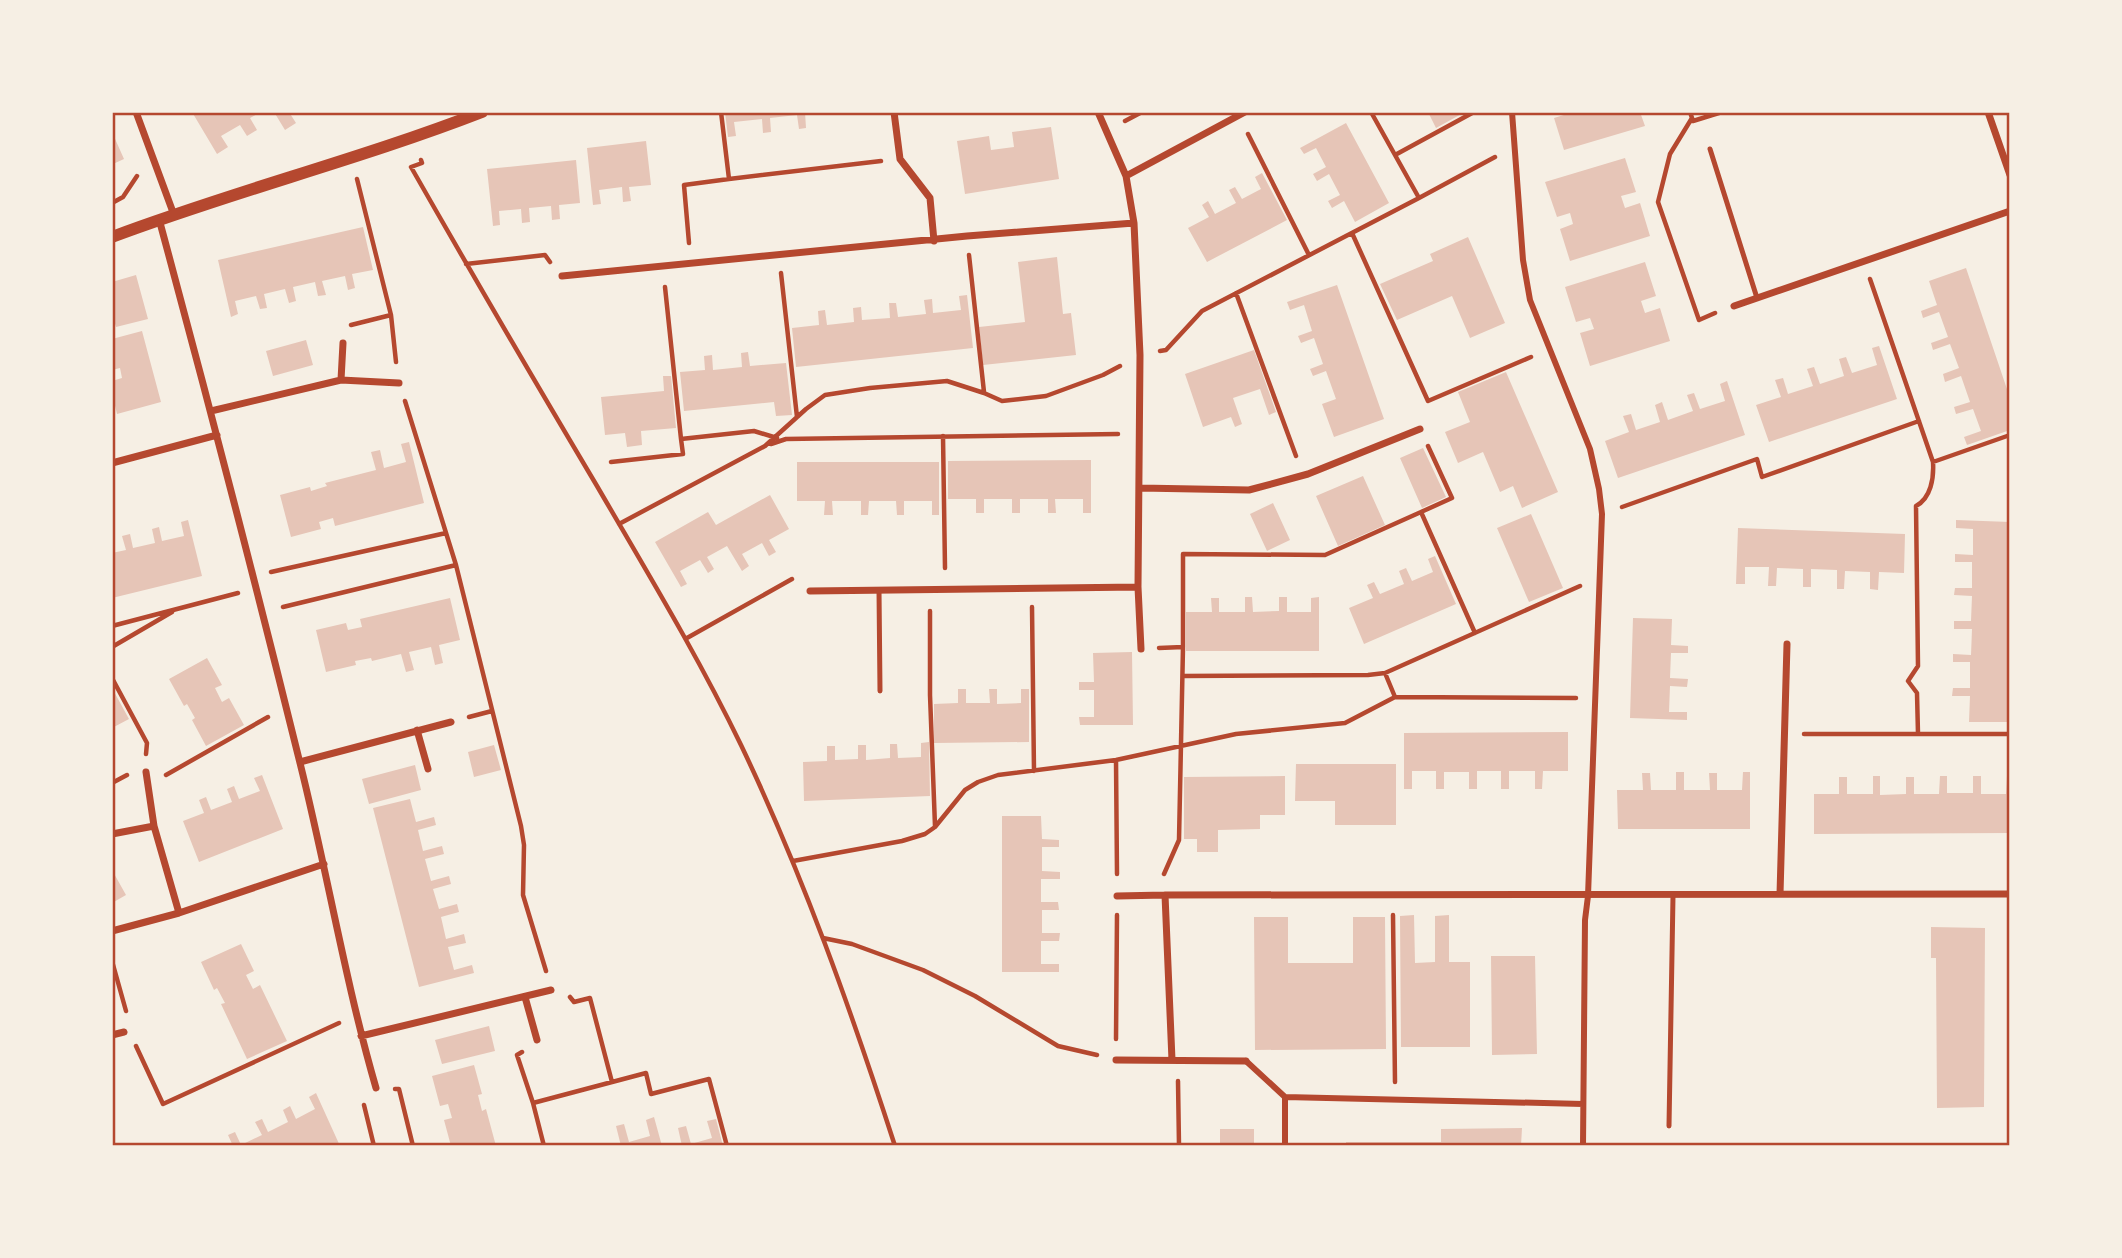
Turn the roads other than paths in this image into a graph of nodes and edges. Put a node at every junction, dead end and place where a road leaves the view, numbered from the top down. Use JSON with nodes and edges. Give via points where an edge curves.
{"nodes":[{"id":1,"x":136,"y":112,"type":"edge"},
{"id":2,"x":482,"y":112,"type":"edge"},
{"id":3,"x":894,"y":112,"type":"edge"},
{"id":4,"x":1098,"y":112,"type":"edge"},
{"id":5,"x":1512,"y":112,"type":"edge"},
{"id":6,"x":1988,"y":112,"type":"edge"},
{"id":7,"x":1242,"y":114,"type":"edge"},
{"id":8,"x":1710,"y":149,"type":"dead end"},
{"id":9,"x":2010,"y":175,"type":"edge"},
{"id":10,"x":1126,"y":176,"type":"junction"},
{"id":11,"x":2010,"y":211,"type":"edge"},
{"id":12,"x":174,"y":215,"type":"junction"},
{"id":13,"x":159,"y":219,"type":"junction"},
{"id":14,"x":1134,"y":223,"type":"junction"},
{"id":15,"x":112,"y":237,"type":"edge"},
{"id":16,"x":934,"y":241,"type":"junction"},
{"id":17,"x":562,"y":276,"type":"road end"},
{"id":18,"x":1756,"y":298,"type":"junction"},
{"id":19,"x":1734,"y":306,"type":"road end"},
{"id":20,"x":343,"y":344,"type":"road end"},
{"id":21,"x":341,"y":380,"type":"junction"},
{"id":22,"x":399,"y":383,"type":"road end"},
{"id":23,"x":211,"y":411,"type":"junction"},
{"id":24,"x":1420,"y":429,"type":"road end"},
{"id":25,"x":218,"y":435,"type":"junction"},
{"id":26,"x":112,"y":463,"type":"edge"},
{"id":27,"x":1140,"y":488,"type":"junction"},
{"id":28,"x":1138,"y":587,"type":"junction"},
{"id":29,"x":879,"y":590,"type":"junction"},
{"id":30,"x":810,"y":591,"type":"road end"},
{"id":31,"x":1787,"y":644,"type":"dead end"},
{"id":32,"x":1141,"y":649,"type":"road end"},
{"id":33,"x":880,"y":691,"type":"dead end"},
{"id":34,"x":451,"y":722,"type":"dead end"},
{"id":35,"x":417,"y":730,"type":"junction"},
{"id":36,"x":300,"y":762,"type":"junction"},
{"id":37,"x":428,"y":769,"type":"dead end"},
{"id":38,"x":146,"y":772,"type":"road end"},
{"id":39,"x":154,"y":826,"type":"junction"},
{"id":40,"x":112,"y":834,"type":"edge"},
{"id":41,"x":324,"y":864,"type":"junction"},
{"id":42,"x":1780,"y":894,"type":"junction"},
{"id":43,"x":2010,"y":894,"type":"edge"},
{"id":44,"x":1166,"y":895,"type":"junction"},
{"id":45,"x":1673,"y":895,"type":"junction"},
{"id":46,"x":1117,"y":896,"type":"road end"},
{"id":47,"x":1588,"y":896,"type":"junction"},
{"id":48,"x":178,"y":912,"type":"junction"},
{"id":49,"x":112,"y":931,"type":"edge"},
{"id":50,"x":551,"y":990,"type":"road end"},
{"id":51,"x":525,"y":997,"type":"junction"},
{"id":52,"x":124,"y":1032,"type":"road end"},
{"id":53,"x":112,"y":1035,"type":"edge"},
{"id":54,"x":361,"y":1036,"type":"junction"},
{"id":55,"x":537,"y":1040,"type":"road end"},
{"id":56,"x":1116,"y":1060,"type":"road end"},
{"id":57,"x":1175,"y":1060,"type":"junction"},
{"id":58,"x":1246,"y":1061,"type":"joint"},
{"id":59,"x":376,"y":1088,"type":"road end"},
{"id":60,"x":1285,"y":1097,"type":"junction"},
{"id":61,"x":1583,"y":1104,"type":"junction"},
{"id":62,"x":1669,"y":1126,"type":"dead end"},
{"id":63,"x":1285,"y":1146,"type":"edge"},
{"id":64,"x":1583,"y":1146,"type":"edge"}],
"edges":[{"from":1,"to":12,"type":"street"},
{"from":2,"to":12,"type":"street"},
{"from":3,"to":16,"type":"street","via":[[900,159],[929,198]]},
{"from":4,"to":10,"type":"street"},
{"from":5,"to":47,"type":"street","via":[[1530,300],[1590,449],[1600,489]]},
{"from":6,"to":9,"type":"street"},
{"from":7,"to":10,"type":"street"},
{"from":8,"to":18,"type":"lane"},
{"from":10,"to":14,"type":"street"},
{"from":11,"to":18,"type":"street"},
{"from":12,"to":13,"type":"street"},
{"from":13,"to":15,"type":"street"},
{"from":13,"to":23,"type":"street"},
{"from":14,"to":16,"type":"street"},
{"from":14,"to":27,"type":"street"},
{"from":16,"to":17,"type":"street"},
{"from":18,"to":19,"type":"street"},
{"from":20,"to":21,"type":"street"},
{"from":21,"to":22,"type":"street"},
{"from":21,"to":23,"type":"street"},
{"from":23,"to":25,"type":"street"},
{"from":24,"to":27,"type":"street","via":[[1304,476],[1249,490]]},
{"from":25,"to":26,"type":"street"},
{"from":25,"to":36,"type":"street"},
{"from":27,"to":28,"type":"street"},
{"from":28,"to":29,"type":"street"},
{"from":28,"to":32,"type":"street"},
{"from":29,"to":30,"type":"street"},
{"from":29,"to":33,"type":"lane"},
{"from":31,"to":42,"type":"street"},
{"from":34,"to":35,"type":"street"},
{"from":35,"to":36,"type":"street"},
{"from":35,"to":37,"type":"street"},
{"from":36,"to":41,"type":"street"},
{"from":38,"to":39,"type":"street"},
{"from":39,"to":40,"type":"street"},
{"from":39,"to":48,"type":"street"},
{"from":41,"to":48,"type":"street"},
{"from":41,"to":54,"type":"street"},
{"from":42,"to":43,"type":"street"},
{"from":42,"to":45,"type":"street"},
{"from":44,"to":46,"type":"street"},
{"from":44,"to":47,"type":"street"},
{"from":44,"to":57,"type":"street"},
{"from":45,"to":47,"type":"street"},
{"from":45,"to":62,"type":"lane"},
{"from":47,"to":61,"type":"street"},
{"from":48,"to":49,"type":"street"},
{"from":50,"to":51,"type":"street"},
{"from":51,"to":54,"type":"street"},
{"from":51,"to":55,"type":"street"},
{"from":52,"to":53,"type":"street"},
{"from":54,"to":59,"type":"street"},
{"from":56,"to":57,"type":"street"},
{"from":57,"to":58,"type":"street"},
{"from":58,"to":60,"type":"street"},
{"from":60,"to":61,"type":"street"},
{"from":60,"to":63,"type":"street"},
{"from":61,"to":64,"type":"street"}]}
